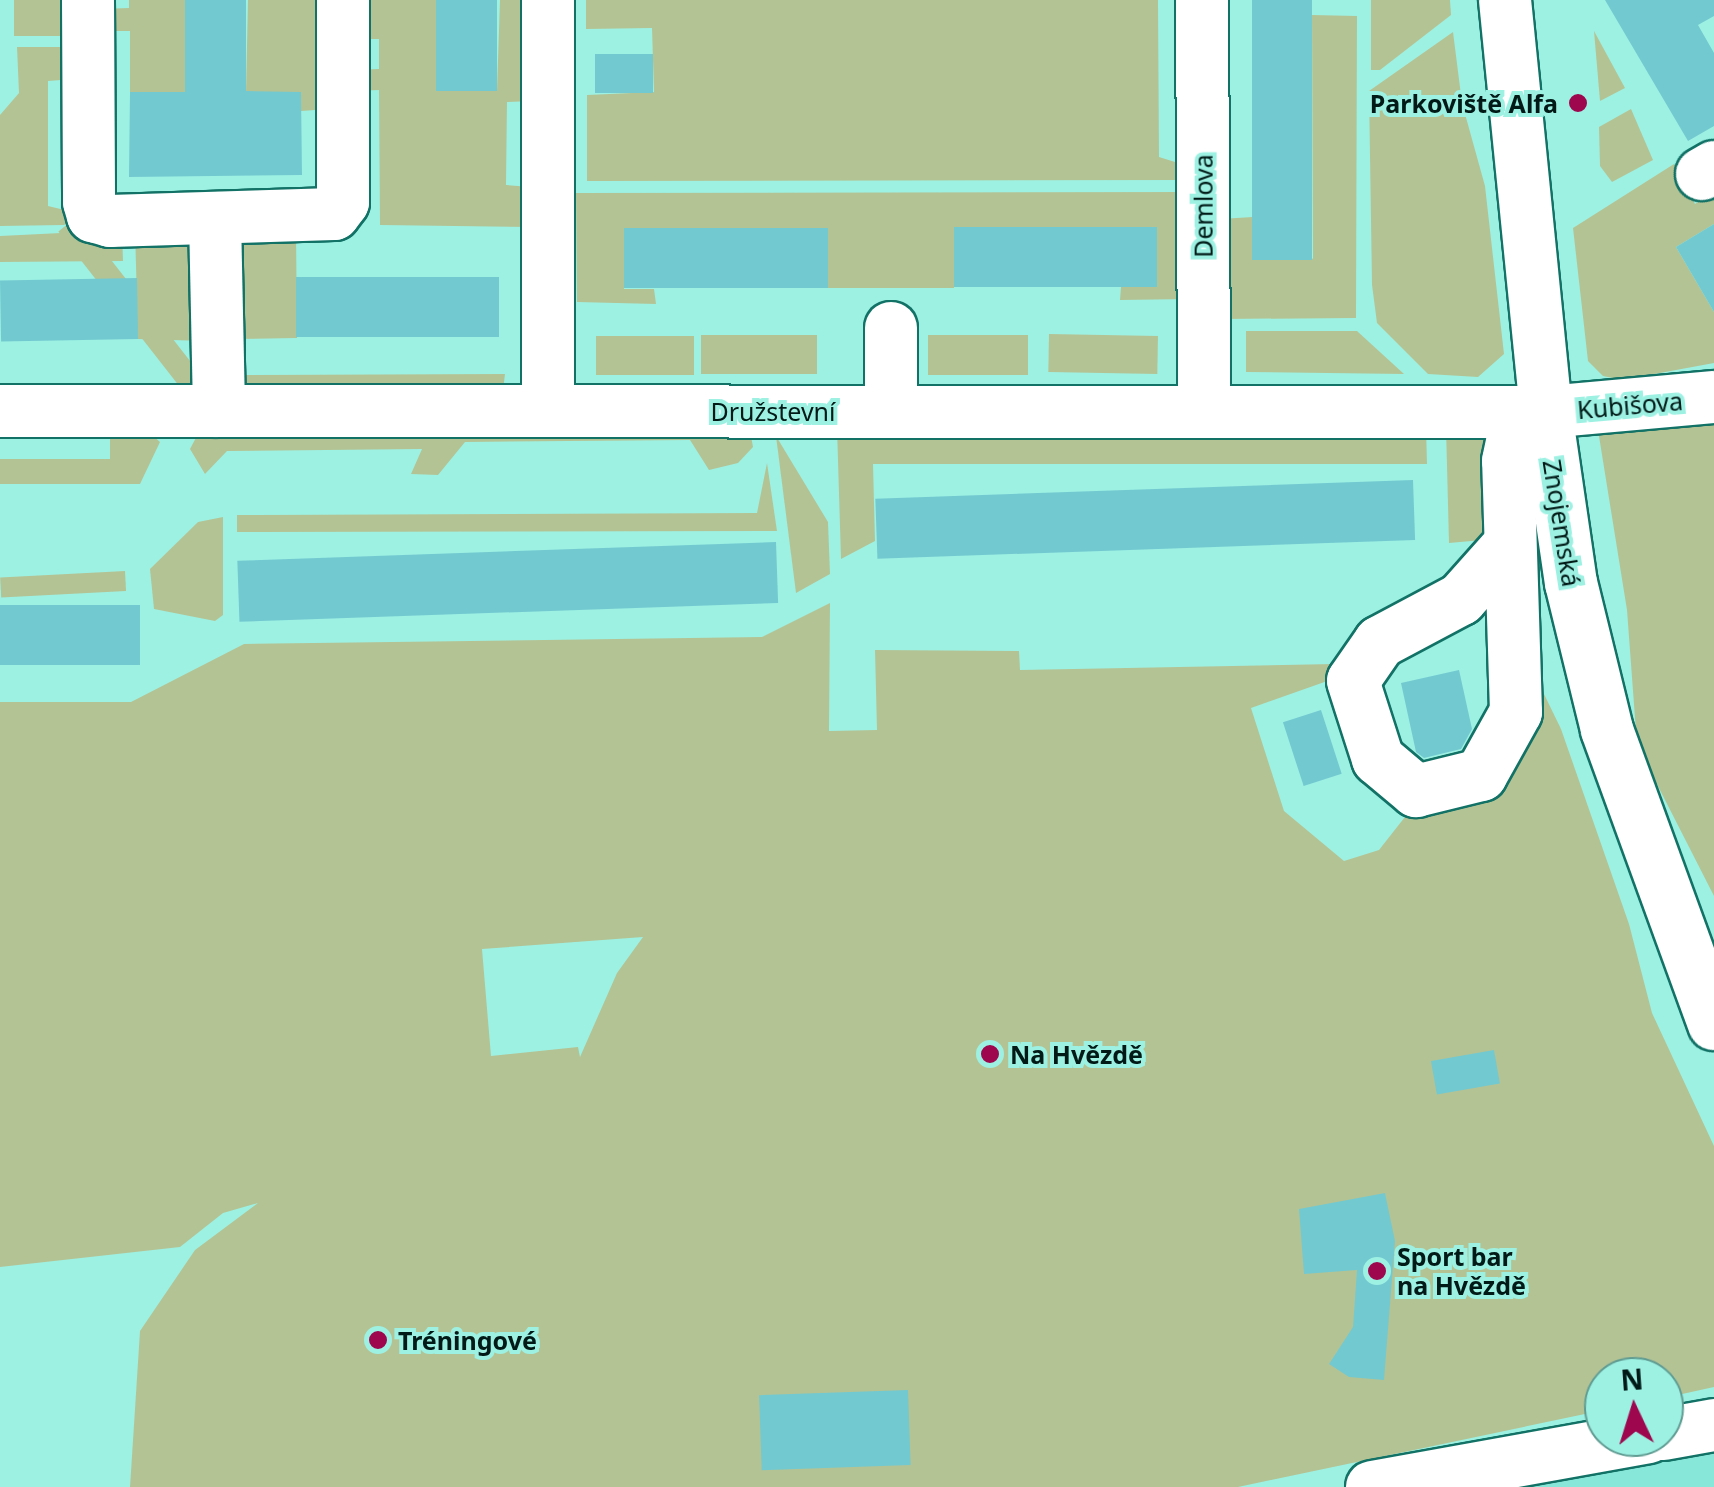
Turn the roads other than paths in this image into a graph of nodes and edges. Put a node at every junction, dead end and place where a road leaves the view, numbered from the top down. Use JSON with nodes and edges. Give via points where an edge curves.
{"nodes":[{"id":1,"x":88,"y":0,"type":"edge"},
{"id":2,"x":342,"y":0,"type":"edge"},
{"id":3,"x":548,"y":0,"type":"edge"},
{"id":4,"x":1202,"y":0,"type":"edge"},
{"id":5,"x":1504,"y":0,"type":"edge"},
{"id":6,"x":216,"y":218,"type":"junction"},
{"id":7,"x":891,"y":328,"type":"dead end"},
{"id":8,"x":1714,"y":397,"type":"edge"},
{"id":9,"x":0,"y":411,"type":"edge"},
{"id":10,"x":219,"y":411,"type":"junction"},
{"id":11,"x":548,"y":411,"type":"junction"},
{"id":12,"x":890,"y":412,"type":"junction"},
{"id":13,"x":1204,"y":412,"type":"junction"},
{"id":14,"x":1546,"y":412,"type":"junction"},
{"id":15,"x":1510,"y":544,"type":"dead end"},
{"id":16,"x":1714,"y":1024,"type":"edge"},
{"id":17,"x":1714,"y":1425,"type":"edge"},
{"id":18,"x":1684,"y":1430,"type":"edge"},
{"id":19,"x":1617,"y":1457,"type":"edge"},
{"id":20,"x":1372,"y":1487,"type":"edge"}],
"edges":[{"from":1,"to":6,"type":"street","via":[[93,216]]},
{"from":2,"to":6,"type":"street","via":[[343,202],[334,214],[317,218]]},
{"from":3,"to":11,"type":"street"},
{"from":4,"to":13,"type":"street","name":"Demlova"},
{"from":5,"to":14,"type":"street","name":"Znojemská"},
{"from":6,"to":10,"type":"street"},
{"from":7,"to":12,"type":"street"},
{"from":8,"to":14,"type":"street","name":"Kubišova"},
{"from":9,"to":10,"type":"street","name":"Družstevní"},
{"from":10,"to":11,"type":"street","name":"Družstevní"},
{"from":11,"to":12,"type":"street","name":"Družstevní"},
{"from":12,"to":13,"type":"street","name":"Družstevní"},
{"from":13,"to":14,"type":"street","name":"Družstevní"},
{"from":14,"to":15,"type":"street","via":[[1513,438]]},
{"from":14,"to":16,"type":"street","name":"Znojemská","via":[[1570,583],[1607,730]]},
{"from":17,"to":18,"type":"street"},
{"from":19,"to":20,"type":"street"}]}
